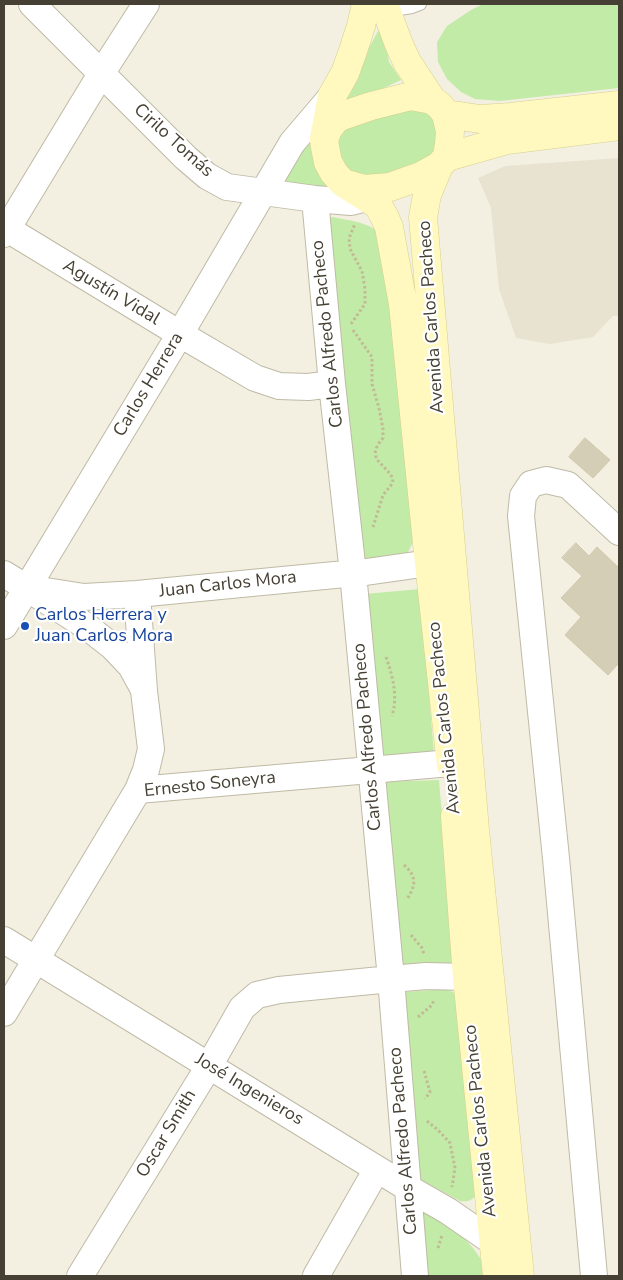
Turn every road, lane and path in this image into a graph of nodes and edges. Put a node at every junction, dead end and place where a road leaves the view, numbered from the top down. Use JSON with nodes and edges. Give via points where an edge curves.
{"nodes":[{"id":1,"x":32,"y":4,"type":"edge"},
{"id":2,"x":146,"y":4,"type":"edge"},
{"id":3,"x":420,"y":4,"type":"edge"},
{"id":4,"x":379,"y":6,"type":"edge"},
{"id":5,"x":101,"y":74,"type":"junction"},
{"id":6,"x":619,"y":105,"type":"edge"},
{"id":7,"x":439,"y":107,"type":"junction"},
{"id":8,"x":330,"y":119,"type":"junction"},
{"id":9,"x":619,"y":126,"type":"edge"},
{"id":10,"x":443,"y":161,"type":"junction"},
{"id":11,"x":263,"y":191,"type":"junction"},
{"id":12,"x":372,"y":193,"type":"junction"},
{"id":13,"x":315,"y":199,"type":"junction"},
{"id":14,"x":5,"y":230,"type":"edge"},
{"id":15,"x":180,"y":334,"type":"junction"},
{"id":16,"x":332,"y":384,"type":"junction"},
{"id":17,"x":619,"y":532,"type":"edge"},
{"id":18,"x":429,"y":563,"type":"junction"},
{"id":19,"x":353,"y":573,"type":"junction"},
{"id":20,"x":4,"y":574,"type":"edge"},
{"id":21,"x":27,"y":588,"type":"junction"},
{"id":22,"x":137,"y":594,"type":"junction"},
{"id":23,"x":4,"y":626,"type":"edge"},
{"id":24,"x":144,"y":691,"type":"junction"},
{"id":25,"x":450,"y":763,"type":"junction"},
{"id":26,"x":371,"y":770,"type":"junction"},
{"id":27,"x":138,"y":790,"type":"junction"},
{"id":28,"x":4,"y":940,"type":"edge"},
{"id":29,"x":37,"y":960,"type":"junction"},
{"id":30,"x":467,"y":977,"type":"junction"},
{"id":31,"x":391,"y":979,"type":"junction"},
{"id":32,"x":4,"y":1013,"type":"edge"},
{"id":33,"x":209,"y":1066,"type":"junction"},
{"id":34,"x":377,"y":1169,"type":"junction"},
{"id":35,"x":408,"y":1188,"type":"junction"},
{"id":36,"x":493,"y":1242,"type":"junction"},
{"id":37,"x":80,"y":1276,"type":"edge"},
{"id":38,"x":316,"y":1276,"type":"edge"},
{"id":39,"x":415,"y":1276,"type":"edge"},
{"id":40,"x":496,"y":1276,"type":"edge"},
{"id":41,"x":520,"y":1276,"type":"edge"},
{"id":42,"x":594,"y":1276,"type":"edge"}],
"edges":[{"from":1,"to":5,"type":"street","name":"Cirilo Tomás"},
{"from":2,"to":5,"type":"street"},
{"from":3,"to":4,"type":"lane","via":[[412,7]]},
{"from":4,"to":7,"type":"main road","name":"Avenida Carlos Pacheco","via":[[407,62]]},
{"from":4,"to":8,"type":"main road","via":[[361,26]]},
{"from":5,"to":11,"type":"street","name":"Cirilo Tomás","via":[[207,176],[227,186]]},
{"from":5,"to":14,"type":"street"},
{"from":6,"to":7,"type":"main road","via":[[480,118]]},
{"from":7,"to":8,"type":"main road","via":[[411,96]]},
{"from":7,"to":10,"type":"main road","name":"Avenida Carlos Pacheco","via":[[450,131]]},
{"from":8,"to":11,"type":"street","name":"Carlos Herrera","via":[[292,143]]},
{"from":8,"to":12,"type":"main road","via":[[328,162],[334,173],[342,183]]},
{"from":9,"to":10,"type":"main road","via":[[507,140]]},
{"from":10,"to":12,"type":"main road","via":[[406,182]]},
{"from":10,"to":41,"type":"main road","name":"Avenida Carlos Pacheco","via":[[427,195],[423,216],[475,830]]},
{"from":11,"to":13,"type":"street","name":"Cirilo Tomás"},
{"from":11,"to":15,"type":"street","name":"Carlos Herrera"},
{"from":12,"to":13,"type":"street","name":"Cirilo Tomás","via":[[351,202]]},
{"from":12,"to":18,"type":"main road","name":"Avenida Carlos Pacheco","via":[[389,227],[403,304]]},
{"from":13,"to":16,"type":"street","name":"Carlos Alfredo Pacheco"},
{"from":14,"to":15,"type":"street","name":"Agustín Vidal"},
{"from":15,"to":16,"type":"street","name":"Agustín Vidal","via":[[255,378],[279,386]]},
{"from":15,"to":21,"type":"street","name":"Carlos Herrera"},
{"from":16,"to":19,"type":"street","name":"Carlos Alfredo Pacheco"},
{"from":17,"to":42,"type":"street","via":[[568,485],[546,480],[531,484],[523,496],[521,516]]},
{"from":18,"to":19,"type":"street","name":"Juan Carlos Mora"},
{"from":18,"to":25,"type":"main road","name":"Avenida Carlos Pacheco"},
{"from":19,"to":22,"type":"street","name":"Juan Carlos Mora"},
{"from":19,"to":26,"type":"street","name":"Carlos Alfredo Pacheco"},
{"from":20,"to":21,"type":"street","name":"Juan Carlos Mora"},
{"from":21,"to":22,"type":"street","name":"Juan Carlos Mora","via":[[84,597]]},
{"from":21,"to":23,"type":"street","name":"Carlos Herrera"},
{"from":21,"to":24,"type":"street","name":"Juan Carlos Mora","via":[[113,647],[131,666]]},
{"from":22,"to":24,"type":"street"},
{"from":24,"to":27,"type":"street","via":[[151,749]]},
{"from":25,"to":26,"type":"street","name":"Ernesto Soneyra"},
{"from":25,"to":30,"type":"main road","name":"Avenida Carlos Pacheco"},
{"from":26,"to":27,"type":"street","name":"Ernesto Soneyra"},
{"from":26,"to":31,"type":"street","name":"Carlos Alfredo Pacheco"},
{"from":27,"to":29,"type":"street","name":"Ernesto Soneyra"},
{"from":28,"to":29,"type":"street","name":"José Ingenieros"},
{"from":29,"to":32,"type":"street","name":"Ernesto Soneyra"},
{"from":29,"to":33,"type":"street","name":"José Ingenieros"},
{"from":30,"to":31,"type":"street","name":"Oscar Smith"},
{"from":30,"to":36,"type":"main road","name":"Avenida Carlos Pacheco"},
{"from":31,"to":33,"type":"street","name":"Oscar Smith","via":[[258,995],[242,1008]]},
{"from":31,"to":35,"type":"street","name":"Carlos Alfredo Pacheco"},
{"from":33,"to":34,"type":"street","name":"José Ingenieros"},
{"from":33,"to":37,"type":"street","name":"Oscar Smith"},
{"from":34,"to":35,"type":"street","name":"José Ingenieros"},
{"from":34,"to":38,"type":"street"},
{"from":35,"to":36,"type":"street","name":"José Ingenieros"},
{"from":35,"to":39,"type":"street","name":"Carlos Alfredo Pacheco"},
{"from":36,"to":40,"type":"main road","name":"Avenida Carlos Pacheco"}]}
